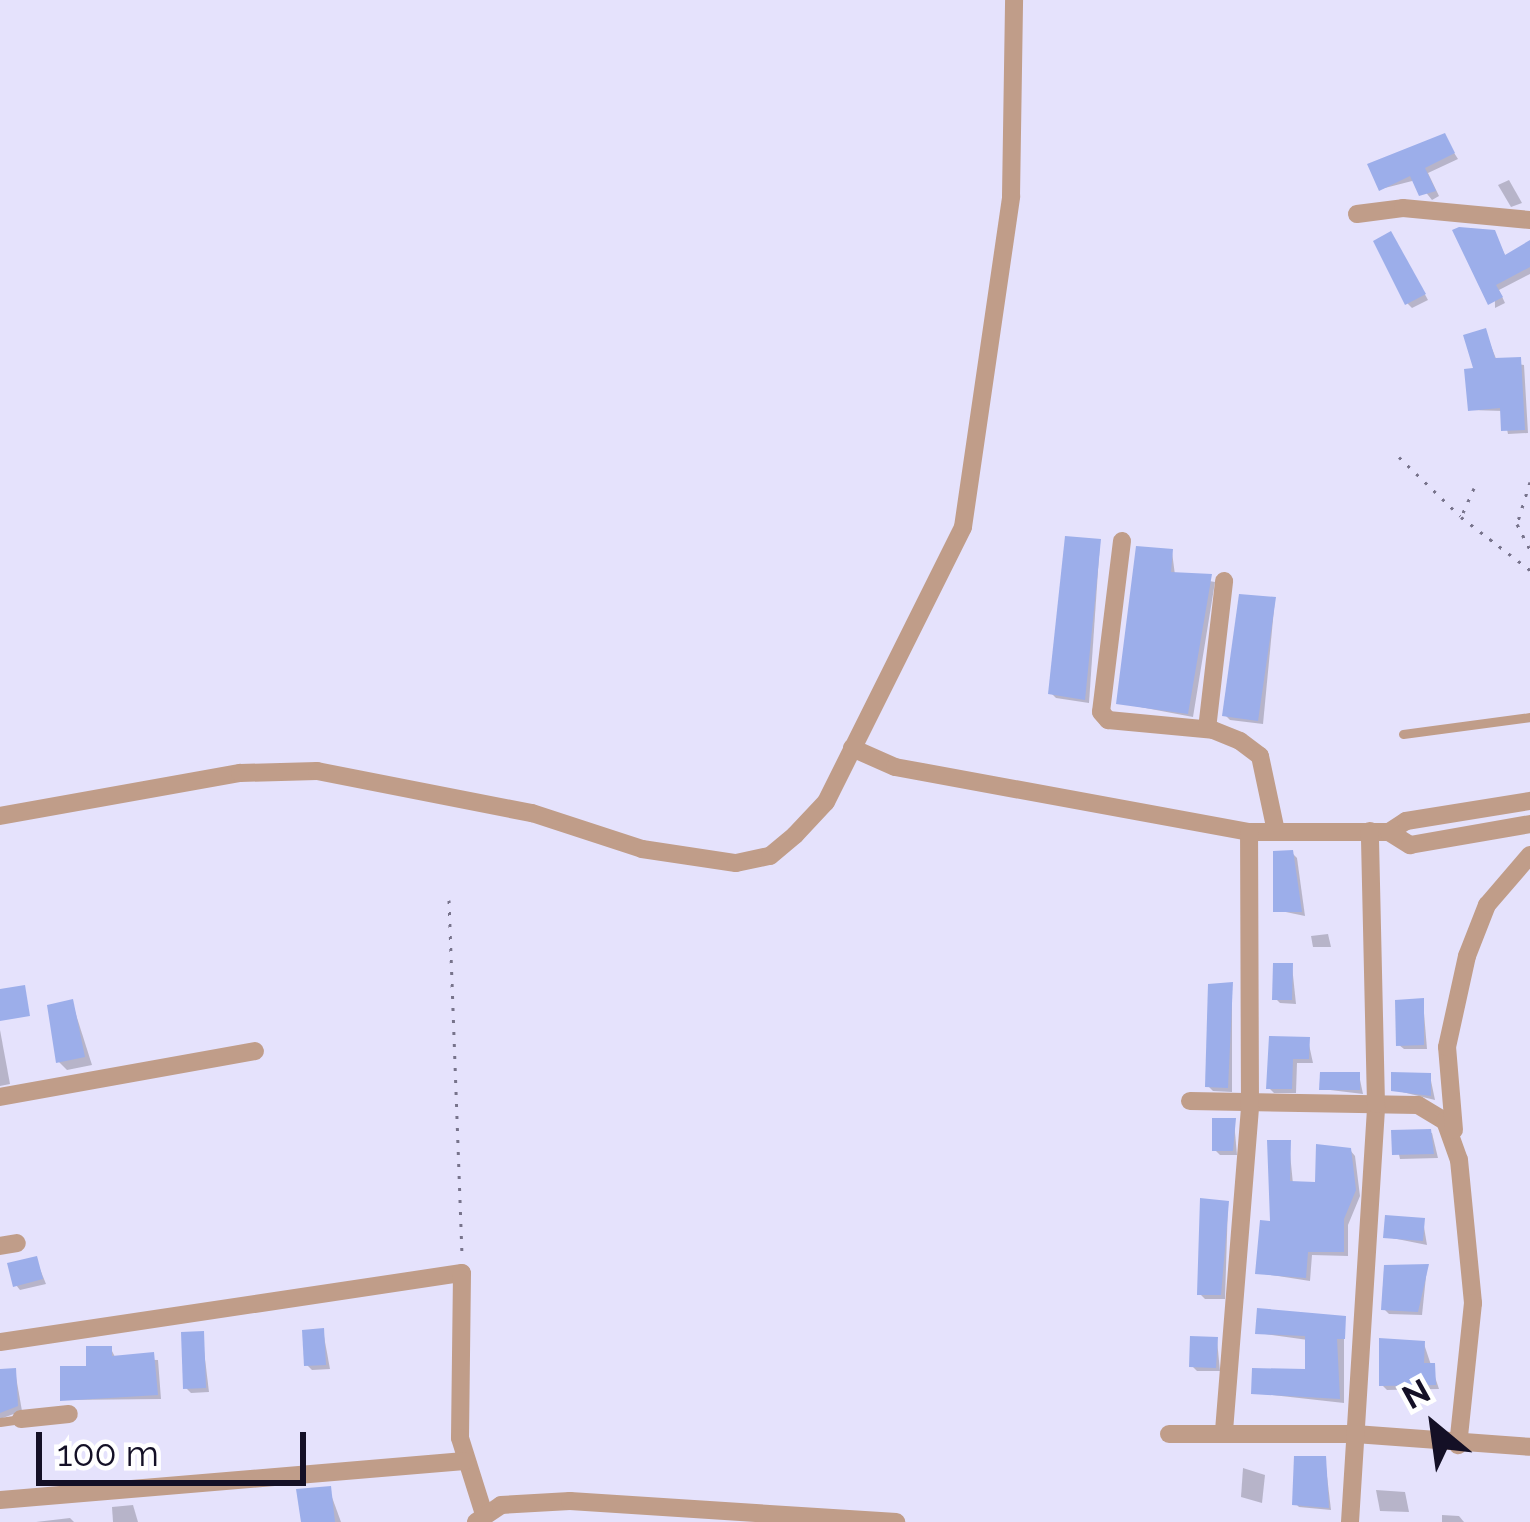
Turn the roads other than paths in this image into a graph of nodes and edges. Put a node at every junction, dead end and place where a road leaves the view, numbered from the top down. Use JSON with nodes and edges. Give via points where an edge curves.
{"nodes":[{"id":1,"x":1014,"y":0,"type":"edge"},
{"id":2,"x":1357,"y":214,"type":"dead end"},
{"id":3,"x":1530,"y":220,"type":"edge"},
{"id":4,"x":1122,"y":541,"type":"dead end"},
{"id":5,"x":1224,"y":581,"type":"dead end"},
{"id":6,"x":1530,"y":717,"type":"edge"},
{"id":7,"x":1207,"y":729,"type":"junction"},
{"id":8,"x":1403,"y":734,"type":"dead end"},
{"id":9,"x":857,"y":751,"type":"junction"},
{"id":10,"x":1530,"y":801,"type":"edge"},
{"id":11,"x":0,"y":816,"type":"edge"},
{"id":12,"x":1530,"y":824,"type":"edge"},
{"id":13,"x":1276,"y":831,"type":"junction"},
{"id":14,"x":1249,"y":832,"type":"junction"},
{"id":15,"x":1379,"y":832,"type":"junction"},
{"id":16,"x":1530,"y":855,"type":"edge"},
{"id":17,"x":255,"y":1051,"type":"dead end"},
{"id":18,"x":0,"y":1097,"type":"edge"},
{"id":19,"x":1190,"y":1102,"type":"dead end"},
{"id":20,"x":1376,"y":1104,"type":"junction"},
{"id":21,"x":1250,"y":1107,"type":"junction"},
{"id":22,"x":1454,"y":1135,"type":"junction"},
{"id":23,"x":0,"y":1342,"type":"edge"},
{"id":24,"x":69,"y":1414,"type":"dead end"},
{"id":25,"x":21,"y":1419,"type":"joint"},
{"id":26,"x":0,"y":1422,"type":"edge"},
{"id":27,"x":1224,"y":1431,"type":"junction"},
{"id":28,"x":1169,"y":1433,"type":"dead end"},
{"id":29,"x":1355,"y":1434,"type":"junction"},
{"id":30,"x":1458,"y":1445,"type":"junction"},
{"id":31,"x":1530,"y":1447,"type":"edge"},
{"id":32,"x":464,"y":1461,"type":"junction"},
{"id":33,"x":0,"y":1500,"type":"edge"},
{"id":34,"x":479,"y":1517,"type":"edge"},
{"id":35,"x":896,"y":1522,"type":"edge"},
{"id":36,"x":1350,"y":1522,"type":"edge"}],
"edges":[{"from":1,"to":9,"type":"street","via":[[1011,196],[963,527]]},
{"from":2,"to":3,"type":"street","via":[[1403,208]]},
{"from":4,"to":7,"type":"street","via":[[1101,712],[1108,720]]},
{"from":5,"to":7,"type":"street"},
{"from":6,"to":8,"type":"lane"},
{"from":7,"to":13,"type":"street","via":[[1259,756]]},
{"from":9,"to":11,"type":"street","via":[[796,836],[770,856],[736,863],[317,771],[240,773]]},
{"from":9,"to":14,"type":"street","via":[[880,762]]},
{"from":10,"to":15,"type":"street","via":[[1406,820]]},
{"from":12,"to":15,"type":"street","via":[[1410,845]]},
{"from":13,"to":14,"type":"street"},
{"from":13,"to":15,"type":"street"},
{"from":14,"to":21,"type":"street"},
{"from":15,"to":20,"type":"street"},
{"from":16,"to":22,"type":"street","via":[[1487,905],[1453,1007],[1447,1047]]},
{"from":17,"to":18,"type":"street"},
{"from":19,"to":21,"type":"street"},
{"from":20,"to":21,"type":"street"},
{"from":20,"to":22,"type":"street","via":[[1418,1105]]},
{"from":20,"to":29,"type":"street"},
{"from":21,"to":27,"type":"street"},
{"from":22,"to":30,"type":"street","via":[[1473,1303]]},
{"from":23,"to":32,"type":"street","via":[[462,1273]]},
{"from":24,"to":25,"type":"street"},
{"from":25,"to":26,"type":"lane"},
{"from":27,"to":28,"type":"street"},
{"from":27,"to":29,"type":"street"},
{"from":29,"to":30,"type":"street"},
{"from":29,"to":36,"type":"street"},
{"from":30,"to":31,"type":"street"},
{"from":32,"to":33,"type":"street"},
{"from":32,"to":34,"type":"street"},
{"from":34,"to":35,"type":"street","via":[[569,1501]]}]}
